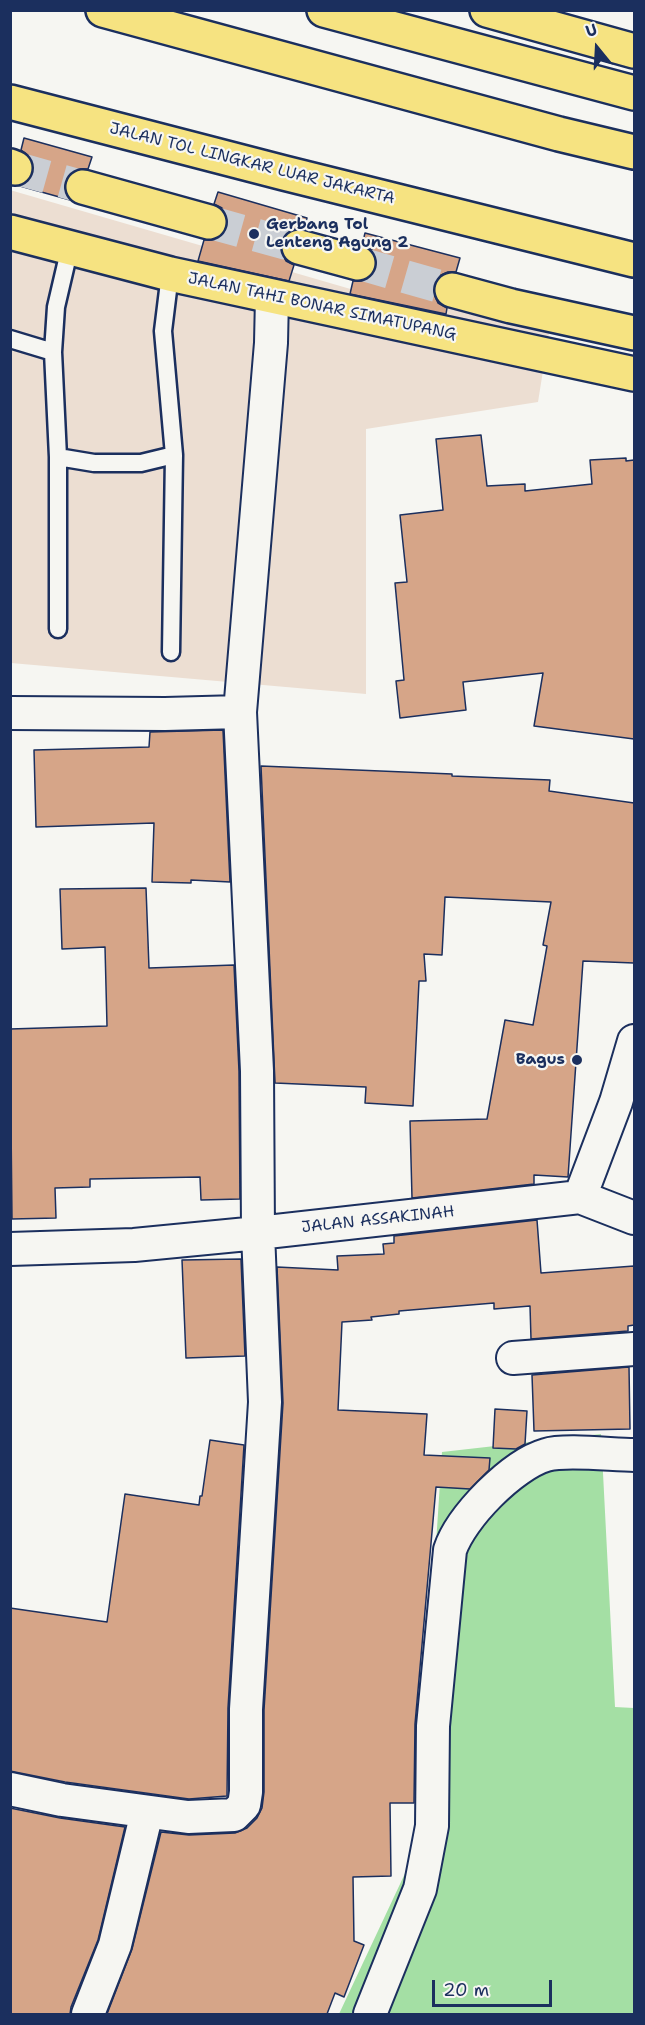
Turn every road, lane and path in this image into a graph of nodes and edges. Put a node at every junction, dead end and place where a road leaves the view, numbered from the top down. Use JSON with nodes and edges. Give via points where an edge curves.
{"nodes":[{"id":1,"x":103,"y":10,"type":"edge"},
{"id":2,"x":324,"y":10,"type":"edge"},
{"id":3,"x":487,"y":10,"type":"edge"},
{"id":4,"x":634,"y":51,"type":"edge"},
{"id":5,"x":634,"y":93,"type":"edge"},
{"id":6,"x":10,"y":102,"type":"edge"},
{"id":7,"x":634,"y":152,"type":"edge"},
{"id":8,"x":83,"y":187,"type":"tunnel mouth"},
{"id":9,"x":209,"y":222,"type":"tunnel mouth"},
{"id":10,"x":10,"y":232,"type":"edge"},
{"id":11,"x":299,"y":247,"type":"tunnel mouth"},
{"id":12,"x":70,"y":248,"type":"junction"},
{"id":13,"x":634,"y":260,"type":"edge"},
{"id":14,"x":358,"y":263,"type":"tunnel mouth"},
{"id":15,"x":170,"y":274,"type":"junction"},
{"id":16,"x":452,"y":290,"type":"tunnel mouth"},
{"id":17,"x":272,"y":297,"type":"junction"},
{"id":18,"x":634,"y":333,"type":"edge"},
{"id":19,"x":10,"y":339,"type":"edge"},
{"id":20,"x":53,"y":352,"type":"junction"},
{"id":21,"x":634,"y":374,"type":"edge"},
{"id":22,"x":174,"y":455,"type":"junction"},
{"id":23,"x":58,"y":457,"type":"junction"},
{"id":24,"x":58,"y":629,"type":"dead end"},
{"id":25,"x":171,"y":652,"type":"dead end"},
{"id":26,"x":240,"y":712,"type":"junction"},
{"id":27,"x":10,"y":713,"type":"edge"},
{"id":28,"x":634,"y":1041,"type":"edge"},
{"id":29,"x":580,"y":1197,"type":"junction"},
{"id":30,"x":634,"y":1218,"type":"edge"},
{"id":31,"x":258,"y":1233,"type":"junction"},
{"id":32,"x":10,"y":1249,"type":"edge"},
{"id":33,"x":634,"y":1349,"type":"edge"},
{"id":34,"x":513,"y":1358,"type":"dead end"},
{"id":35,"x":634,"y":1455,"type":"edge"},
{"id":36,"x":10,"y":1789,"type":"edge"},
{"id":37,"x":147,"y":1812,"type":"junction"},
{"id":38,"x":88,"y":2014,"type":"edge"},
{"id":39,"x":369,"y":2014,"type":"edge"}],
"edges":[{"from":1,"to":7,"type":"highway"},
{"from":2,"to":5,"type":"highway"},
{"from":3,"to":4,"type":"highway"},
{"from":6,"to":13,"type":"highway","name":"JALAN TOL LINGKAR LUAR JAKARTA"},
{"from":8,"to":9,"type":"highway"},
{"from":10,"to":12,"type":"highway","name":"JALAN TAHI BONAR SIMATUPANG"},
{"from":11,"to":14,"type":"highway"},
{"from":12,"to":15,"type":"highway","name":"JALAN TAHI BONAR SIMATUPANG"},
{"from":12,"to":20,"type":"lane","via":[[56,307]]},
{"from":15,"to":17,"type":"highway","name":"JALAN TAHI BONAR SIMATUPANG"},
{"from":15,"to":22,"type":"lane","via":[[163,331]]},
{"from":16,"to":18,"type":"highway"},
{"from":17,"to":21,"type":"highway","name":"JALAN TAHI BONAR SIMATUPANG"},
{"from":17,"to":26,"type":"street"},
{"from":19,"to":20,"type":"lane"},
{"from":20,"to":23,"type":"lane"},
{"from":22,"to":23,"type":"lane","via":[[141,463],[94,463]]},
{"from":22,"to":25,"type":"lane"},
{"from":23,"to":24,"type":"lane"},
{"from":26,"to":27,"type":"street"},
{"from":26,"to":31,"type":"street","via":[[257,1071]]},
{"from":28,"to":29,"type":"street"},
{"from":29,"to":30,"type":"street"},
{"from":29,"to":31,"type":"street","name":"JALAN ASSAKINAH"},
{"from":31,"to":32,"type":"street","name":"JALAN ASSAKINAH","via":[[134,1245]]},
{"from":31,"to":37,"type":"street","via":[[265,1402],[244,1805],[234,1815],[188,1817]]},
{"from":33,"to":34,"type":"street"},
{"from":35,"to":39,"type":"street","via":[[546,1455],[508,1478],[472,1512],[455,1536],[450,1551],[433,1726],[432,1826],[420,1889]]},
{"from":36,"to":37,"type":"street"},
{"from":37,"to":38,"type":"street","via":[[115,1945]]}]}
